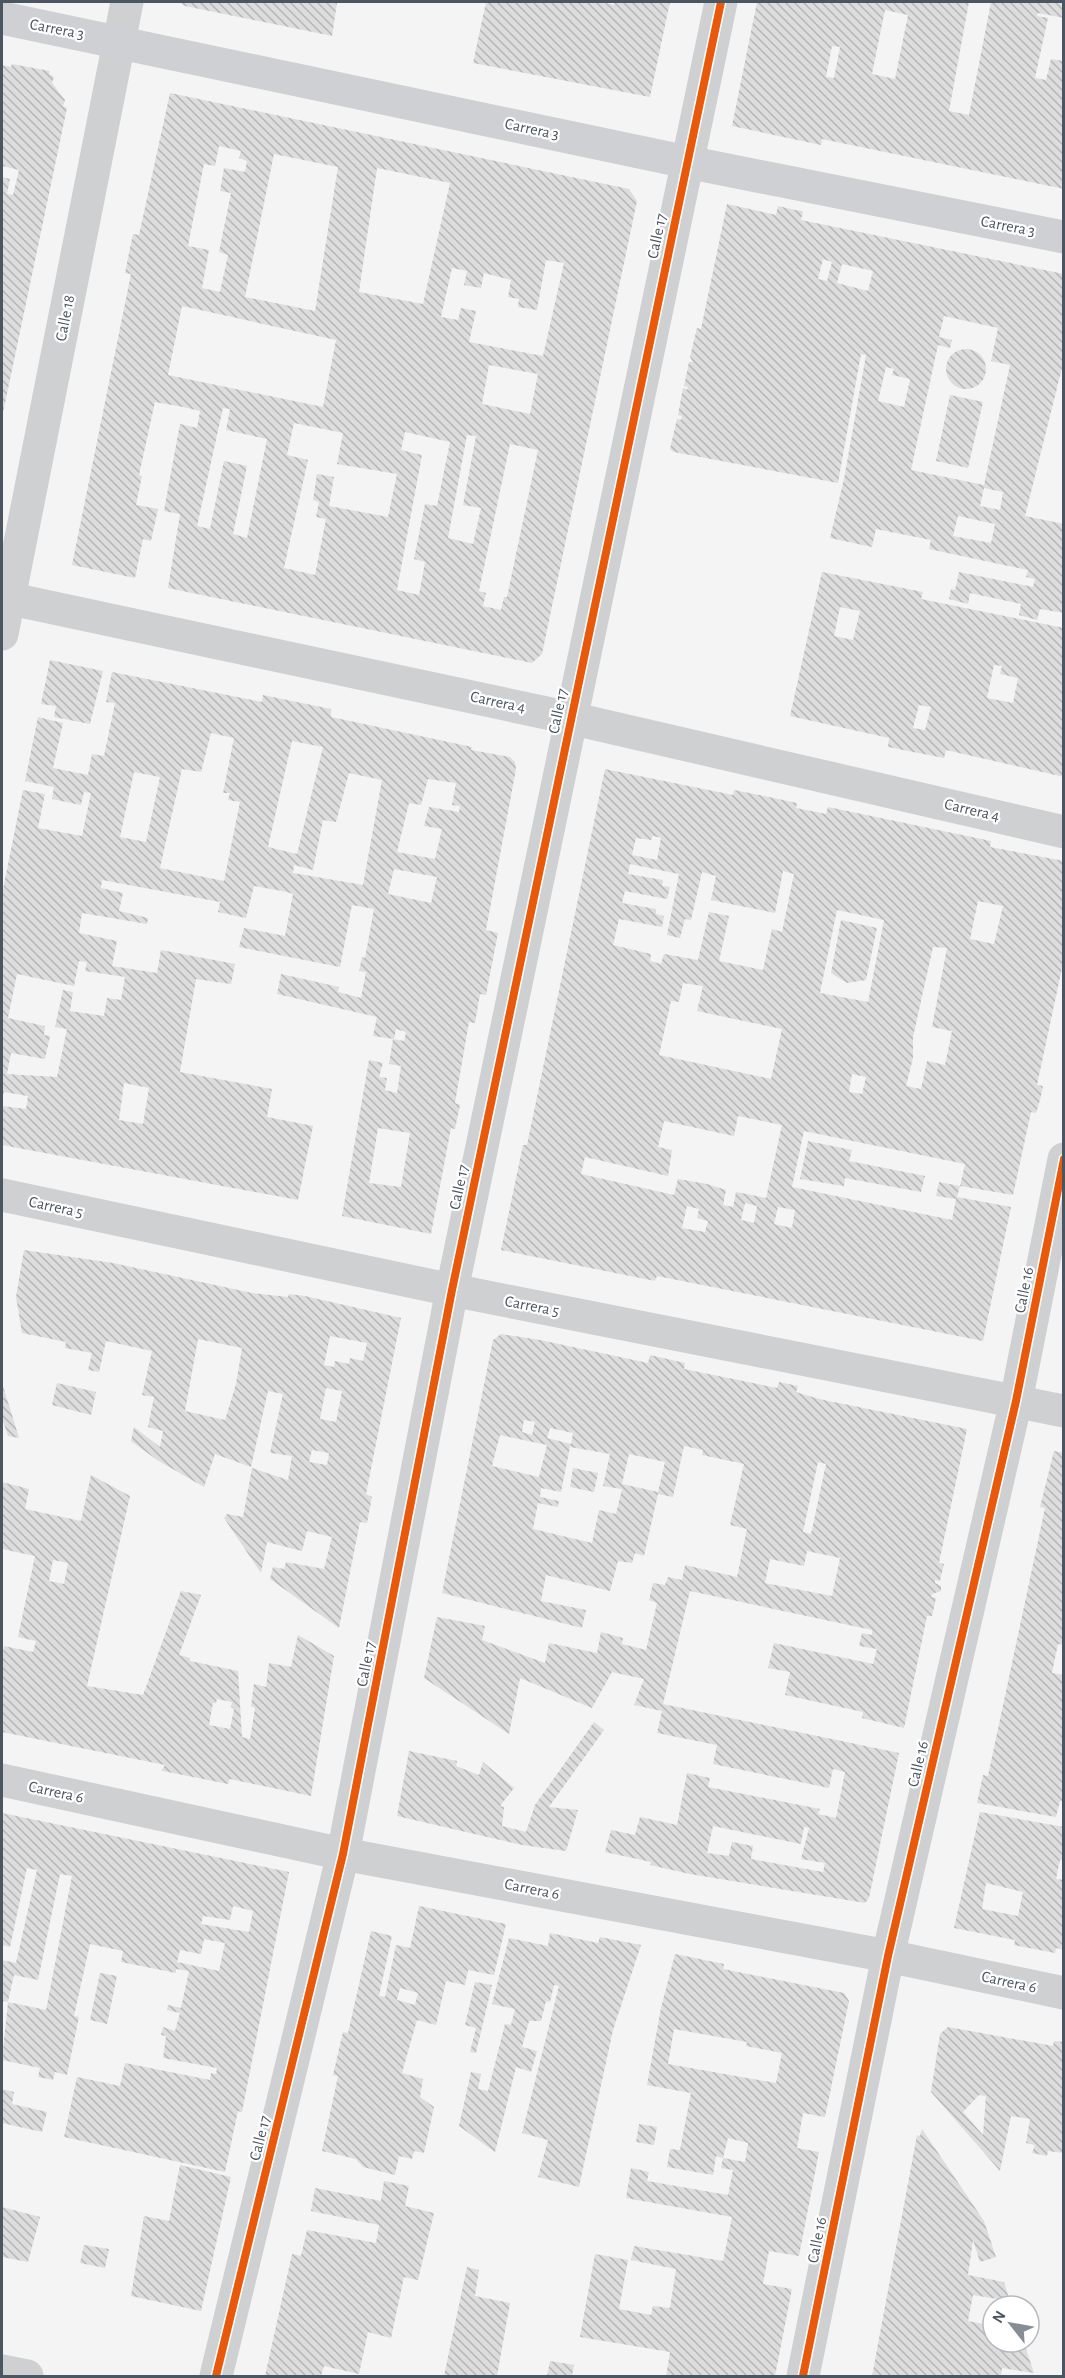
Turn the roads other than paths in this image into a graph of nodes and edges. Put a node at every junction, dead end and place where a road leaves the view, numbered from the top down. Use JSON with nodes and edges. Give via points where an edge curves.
{"nodes":[{"id":1,"x":127,"y":2,"type":"edge"},
{"id":2,"x":721,"y":2,"type":"edge"},
{"id":3,"x":2,"y":18,"type":"edge"},
{"id":4,"x":119,"y":41,"type":"junction"},
{"id":5,"x":687,"y":162,"type":"junction"},
{"id":6,"x":1064,"y":237,"type":"edge"},
{"id":7,"x":6,"y":598,"type":"edge"},
{"id":8,"x":2,"y":634,"type":"edge"},
{"id":9,"x":570,"y":718,"type":"junction"},
{"id":10,"x":1064,"y":832,"type":"edge"},
{"id":11,"x":1064,"y":1159,"type":"edge"},
{"id":12,"x":2,"y":1195,"type":"edge"},
{"id":13,"x":452,"y":1290,"type":"junction"},
{"id":14,"x":1016,"y":1401,"type":"junction"},
{"id":15,"x":1064,"y":1411,"type":"edge"},
{"id":16,"x":2,"y":1780,"type":"edge"},
{"id":17,"x":343,"y":1854,"type":"junction"},
{"id":18,"x":888,"y":1956,"type":"junction"},
{"id":19,"x":1064,"y":1994,"type":"edge"},
{"id":20,"x":2,"y":2371,"type":"edge"},
{"id":21,"x":27,"y":2376,"type":"edge"},
{"id":22,"x":216,"y":2376,"type":"edge"},
{"id":23,"x":803,"y":2376,"type":"edge"}],
"edges":[{"from":1,"to":4,"type":"street","name":"Calle 18"},
{"from":2,"to":5,"type":"street","name":"Calle 17"},
{"from":3,"to":4,"type":"main road","name":"Carrera 3"},
{"from":4,"to":5,"type":"main road","name":"Carrera 3"},
{"from":4,"to":7,"type":"street","name":"Calle 18"},
{"from":5,"to":6,"type":"main road","name":"Carrera 3"},
{"from":5,"to":9,"type":"street","name":"Calle 17"},
{"from":7,"to":8,"type":"street","name":"Calle 18"},
{"from":7,"to":9,"type":"street","name":"Carrera 4"},
{"from":9,"to":10,"type":"street","name":"Carrera 4"},
{"from":9,"to":13,"type":"street","name":"Calle 17"},
{"from":11,"to":14,"type":"street","name":"Calle 16"},
{"from":12,"to":13,"type":"street","name":"Carrera 5"},
{"from":13,"to":14,"type":"street","name":"Carrera 5"},
{"from":13,"to":17,"type":"street","name":"Calle 17"},
{"from":14,"to":15,"type":"street","name":"Carrera 5"},
{"from":14,"to":18,"type":"street","name":"Calle 16"},
{"from":16,"to":17,"type":"street","name":"Carrera 6"},
{"from":17,"to":18,"type":"street","name":"Carrera 6"},
{"from":17,"to":22,"type":"street","name":"Calle 17"},
{"from":18,"to":19,"type":"street","name":"Carrera 6"},
{"from":18,"to":23,"type":"street","name":"Calle 16"},
{"from":20,"to":21,"type":"street"}]}
